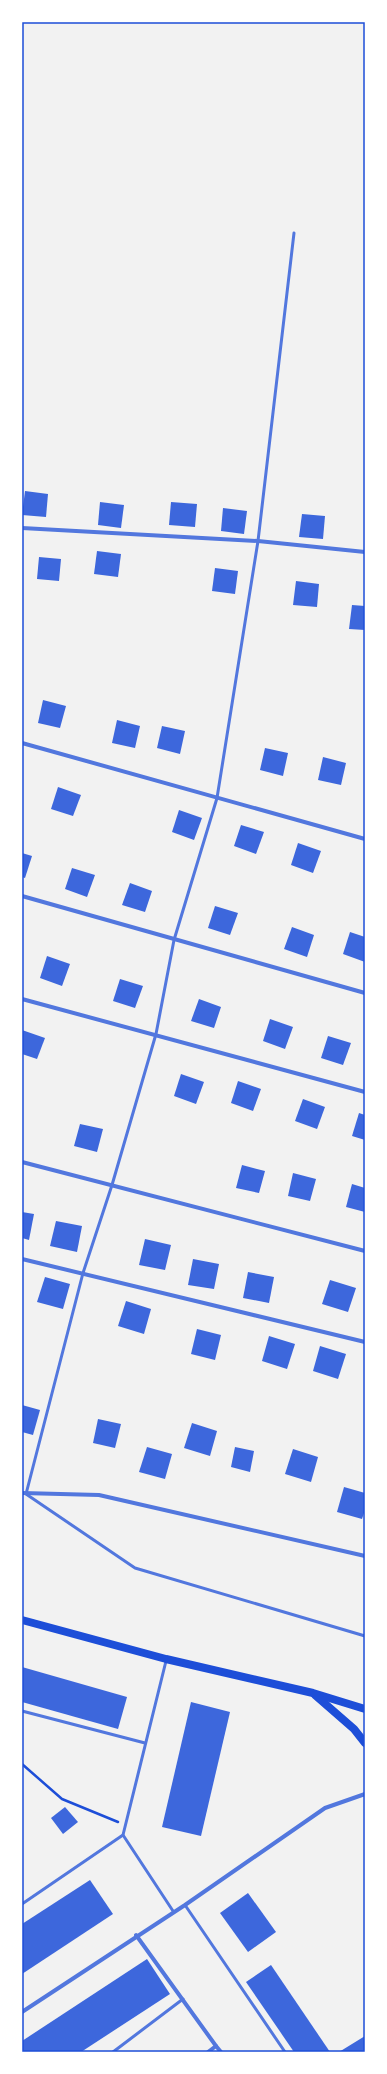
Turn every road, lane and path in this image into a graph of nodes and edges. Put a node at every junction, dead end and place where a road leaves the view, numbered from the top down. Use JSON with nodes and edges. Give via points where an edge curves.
{"nodes":[{"id":1,"x":294,"y":233,"type":"dead end"},
{"id":2,"x":22,"y":528,"type":"edge"},
{"id":3,"x":258,"y":541,"type":"junction"},
{"id":4,"x":365,"y":552,"type":"edge"},
{"id":5,"x":22,"y":743,"type":"edge"},
{"id":6,"x":217,"y":798,"type":"junction"},
{"id":7,"x":365,"y":839,"type":"edge"},
{"id":8,"x":22,"y":896,"type":"edge"},
{"id":9,"x":174,"y":940,"type":"junction"},
{"id":10,"x":365,"y":992,"type":"edge"},
{"id":11,"x":22,"y":999,"type":"edge"},
{"id":12,"x":156,"y":1034,"type":"junction"},
{"id":13,"x":365,"y":1092,"type":"edge"},
{"id":14,"x":22,"y":1162,"type":"edge"},
{"id":15,"x":112,"y":1185,"type":"junction"},
{"id":16,"x":365,"y":1251,"type":"edge"},
{"id":17,"x":22,"y":1259,"type":"edge"},
{"id":18,"x":83,"y":1273,"type":"junction"},
{"id":19,"x":365,"y":1342,"type":"edge"},
{"id":20,"x":24,"y":1493,"type":"edge"},
{"id":21,"x":365,"y":1556,"type":"edge"},
{"id":22,"x":22,"y":1620,"type":"edge"},
{"id":23,"x":365,"y":1636,"type":"edge"},
{"id":24,"x":166,"y":1659,"type":"junction"},
{"id":25,"x":313,"y":1693,"type":"junction"},
{"id":26,"x":365,"y":1709,"type":"edge"},
{"id":27,"x":22,"y":1711,"type":"edge"},
{"id":28,"x":145,"y":1743,"type":"junction"},
{"id":29,"x":365,"y":1743,"type":"edge"},
{"id":30,"x":22,"y":1764,"type":"edge"},
{"id":31,"x":365,"y":1794,"type":"edge"},
{"id":32,"x":126,"y":1825,"type":"junction"},
{"id":33,"x":123,"y":1836,"type":"junction"},
{"id":34,"x":22,"y":1904,"type":"edge"},
{"id":35,"x":185,"y":1905,"type":"junction"},
{"id":36,"x":173,"y":1911,"type":"junction"},
{"id":37,"x":136,"y":1935,"type":"junction"},
{"id":38,"x":183,"y":1999,"type":"junction"},
{"id":39,"x":22,"y":2012,"type":"edge"},
{"id":40,"x":216,"y":2046,"type":"junction"},
{"id":41,"x":113,"y":2052,"type":"edge"},
{"id":42,"x":208,"y":2052,"type":"edge"},
{"id":43,"x":221,"y":2052,"type":"edge"},
{"id":44,"x":285,"y":2052,"type":"edge"}],
"edges":[{"from":1,"to":3,"type":"lane"},
{"from":2,"to":3,"type":"street"},
{"from":3,"to":4,"type":"street"},
{"from":3,"to":6,"type":"lane"},
{"from":5,"to":6,"type":"street"},
{"from":6,"to":7,"type":"street"},
{"from":6,"to":9,"type":"lane"},
{"from":8,"to":9,"type":"street"},
{"from":9,"to":10,"type":"street"},
{"from":9,"to":12,"type":"lane"},
{"from":11,"to":12,"type":"street"},
{"from":12,"to":13,"type":"street"},
{"from":12,"to":15,"type":"lane"},
{"from":14,"to":15,"type":"street"},
{"from":15,"to":16,"type":"street"},
{"from":15,"to":18,"type":"lane"},
{"from":17,"to":18,"type":"street"},
{"from":18,"to":19,"type":"street"},
{"from":18,"to":20,"type":"lane"},
{"from":20,"to":21,"type":"street","via":[[99,1495]]},
{"from":20,"to":23,"type":"lane","via":[[135,1568]]},
{"from":22,"to":24,"type":"main road"},
{"from":24,"to":25,"type":"main road"},
{"from":24,"to":28,"type":"lane"},
{"from":25,"to":26,"type":"main road"},
{"from":25,"to":29,"type":"main road"},
{"from":27,"to":28,"type":"lane"},
{"from":28,"to":32,"type":"lane"},
{"from":30,"to":32,"type":"path","via":[[62,1799]]},
{"from":31,"to":35,"type":"street","via":[[325,1808]]},
{"from":32,"to":33,"type":"lane"},
{"from":33,"to":34,"type":"lane"},
{"from":33,"to":36,"type":"lane"},
{"from":35,"to":36,"type":"street"},
{"from":35,"to":44,"type":"lane"},
{"from":36,"to":37,"type":"street"},
{"from":37,"to":38,"type":"street"},
{"from":37,"to":39,"type":"street"},
{"from":38,"to":40,"type":"street"},
{"from":38,"to":41,"type":"lane"},
{"from":40,"to":42,"type":"street"},
{"from":40,"to":43,"type":"street"}]}
